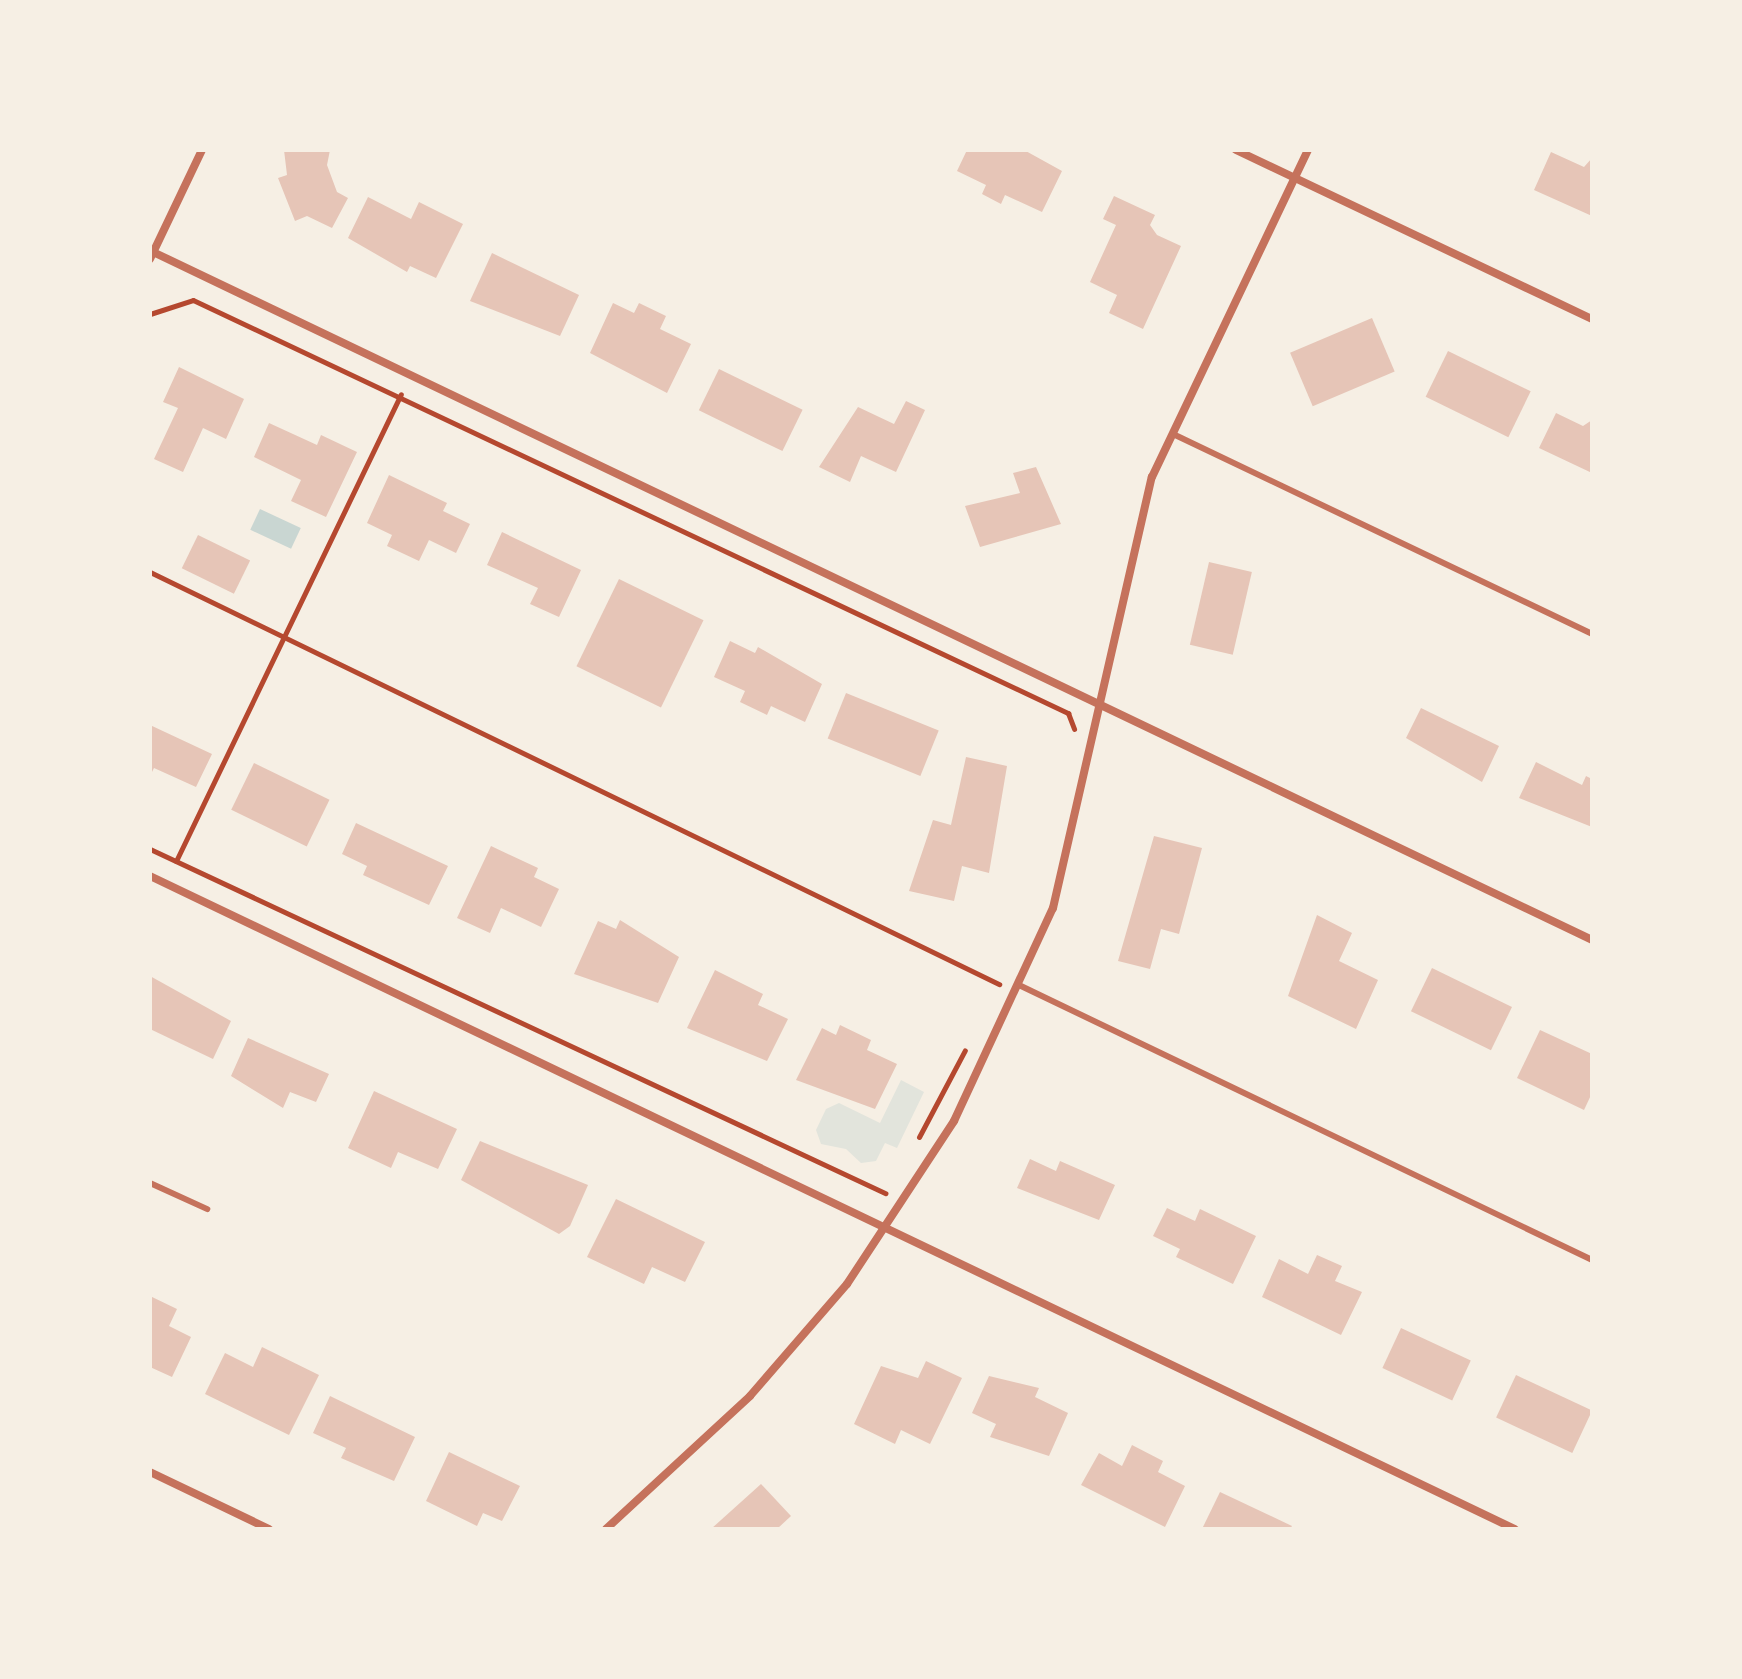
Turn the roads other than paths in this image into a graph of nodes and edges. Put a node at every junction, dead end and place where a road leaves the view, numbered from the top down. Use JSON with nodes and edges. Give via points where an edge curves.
{"nodes":[{"id":1,"x":202,"y":150,"type":"edge"},
{"id":2,"x":1236,"y":150,"type":"edge"},
{"id":3,"x":1308,"y":150,"type":"edge"},
{"id":4,"x":1295,"y":178,"type":"junction"},
{"id":5,"x":152,"y":255,"type":"edge"},
{"id":6,"x":1592,"y":319,"type":"edge"},
{"id":7,"x":1173,"y":434,"type":"junction"},
{"id":8,"x":1592,"y":634,"type":"edge"},
{"id":9,"x":1104,"y":708,"type":"junction"},
{"id":10,"x":150,"y":876,"type":"edge"},
{"id":11,"x":1592,"y":940,"type":"edge"},
{"id":12,"x":1019,"y":989,"type":"junction"},
{"id":13,"x":150,"y":1183,"type":"edge"},
{"id":14,"x":207,"y":1209,"type":"dead end"},
{"id":15,"x":888,"y":1228,"type":"junction"},
{"id":16,"x":1592,"y":1260,"type":"edge"},
{"id":17,"x":150,"y":1472,"type":"edge"},
{"id":18,"x":269,"y":1529,"type":"edge"},
{"id":19,"x":606,"y":1529,"type":"edge"},
{"id":20,"x":1515,"y":1529,"type":"edge"}],
"edges":[{"from":1,"to":5,"type":"street"},
{"from":2,"to":4,"type":"street"},
{"from":3,"to":4,"type":"street"},
{"from":4,"to":6,"type":"street"},
{"from":4,"to":7,"type":"street"},
{"from":5,"to":9,"type":"street"},
{"from":7,"to":8,"type":"lane"},
{"from":7,"to":9,"type":"street","via":[[1152,477]]},
{"from":9,"to":11,"type":"street"},
{"from":9,"to":12,"type":"street","via":[[1053,908]]},
{"from":10,"to":15,"type":"street"},
{"from":12,"to":15,"type":"street","via":[[954,1121]]},
{"from":12,"to":16,"type":"lane"},
{"from":13,"to":14,"type":"lane"},
{"from":15,"to":19,"type":"street","via":[[750,1396]]},
{"from":15,"to":20,"type":"street"},
{"from":17,"to":18,"type":"street"}]}
